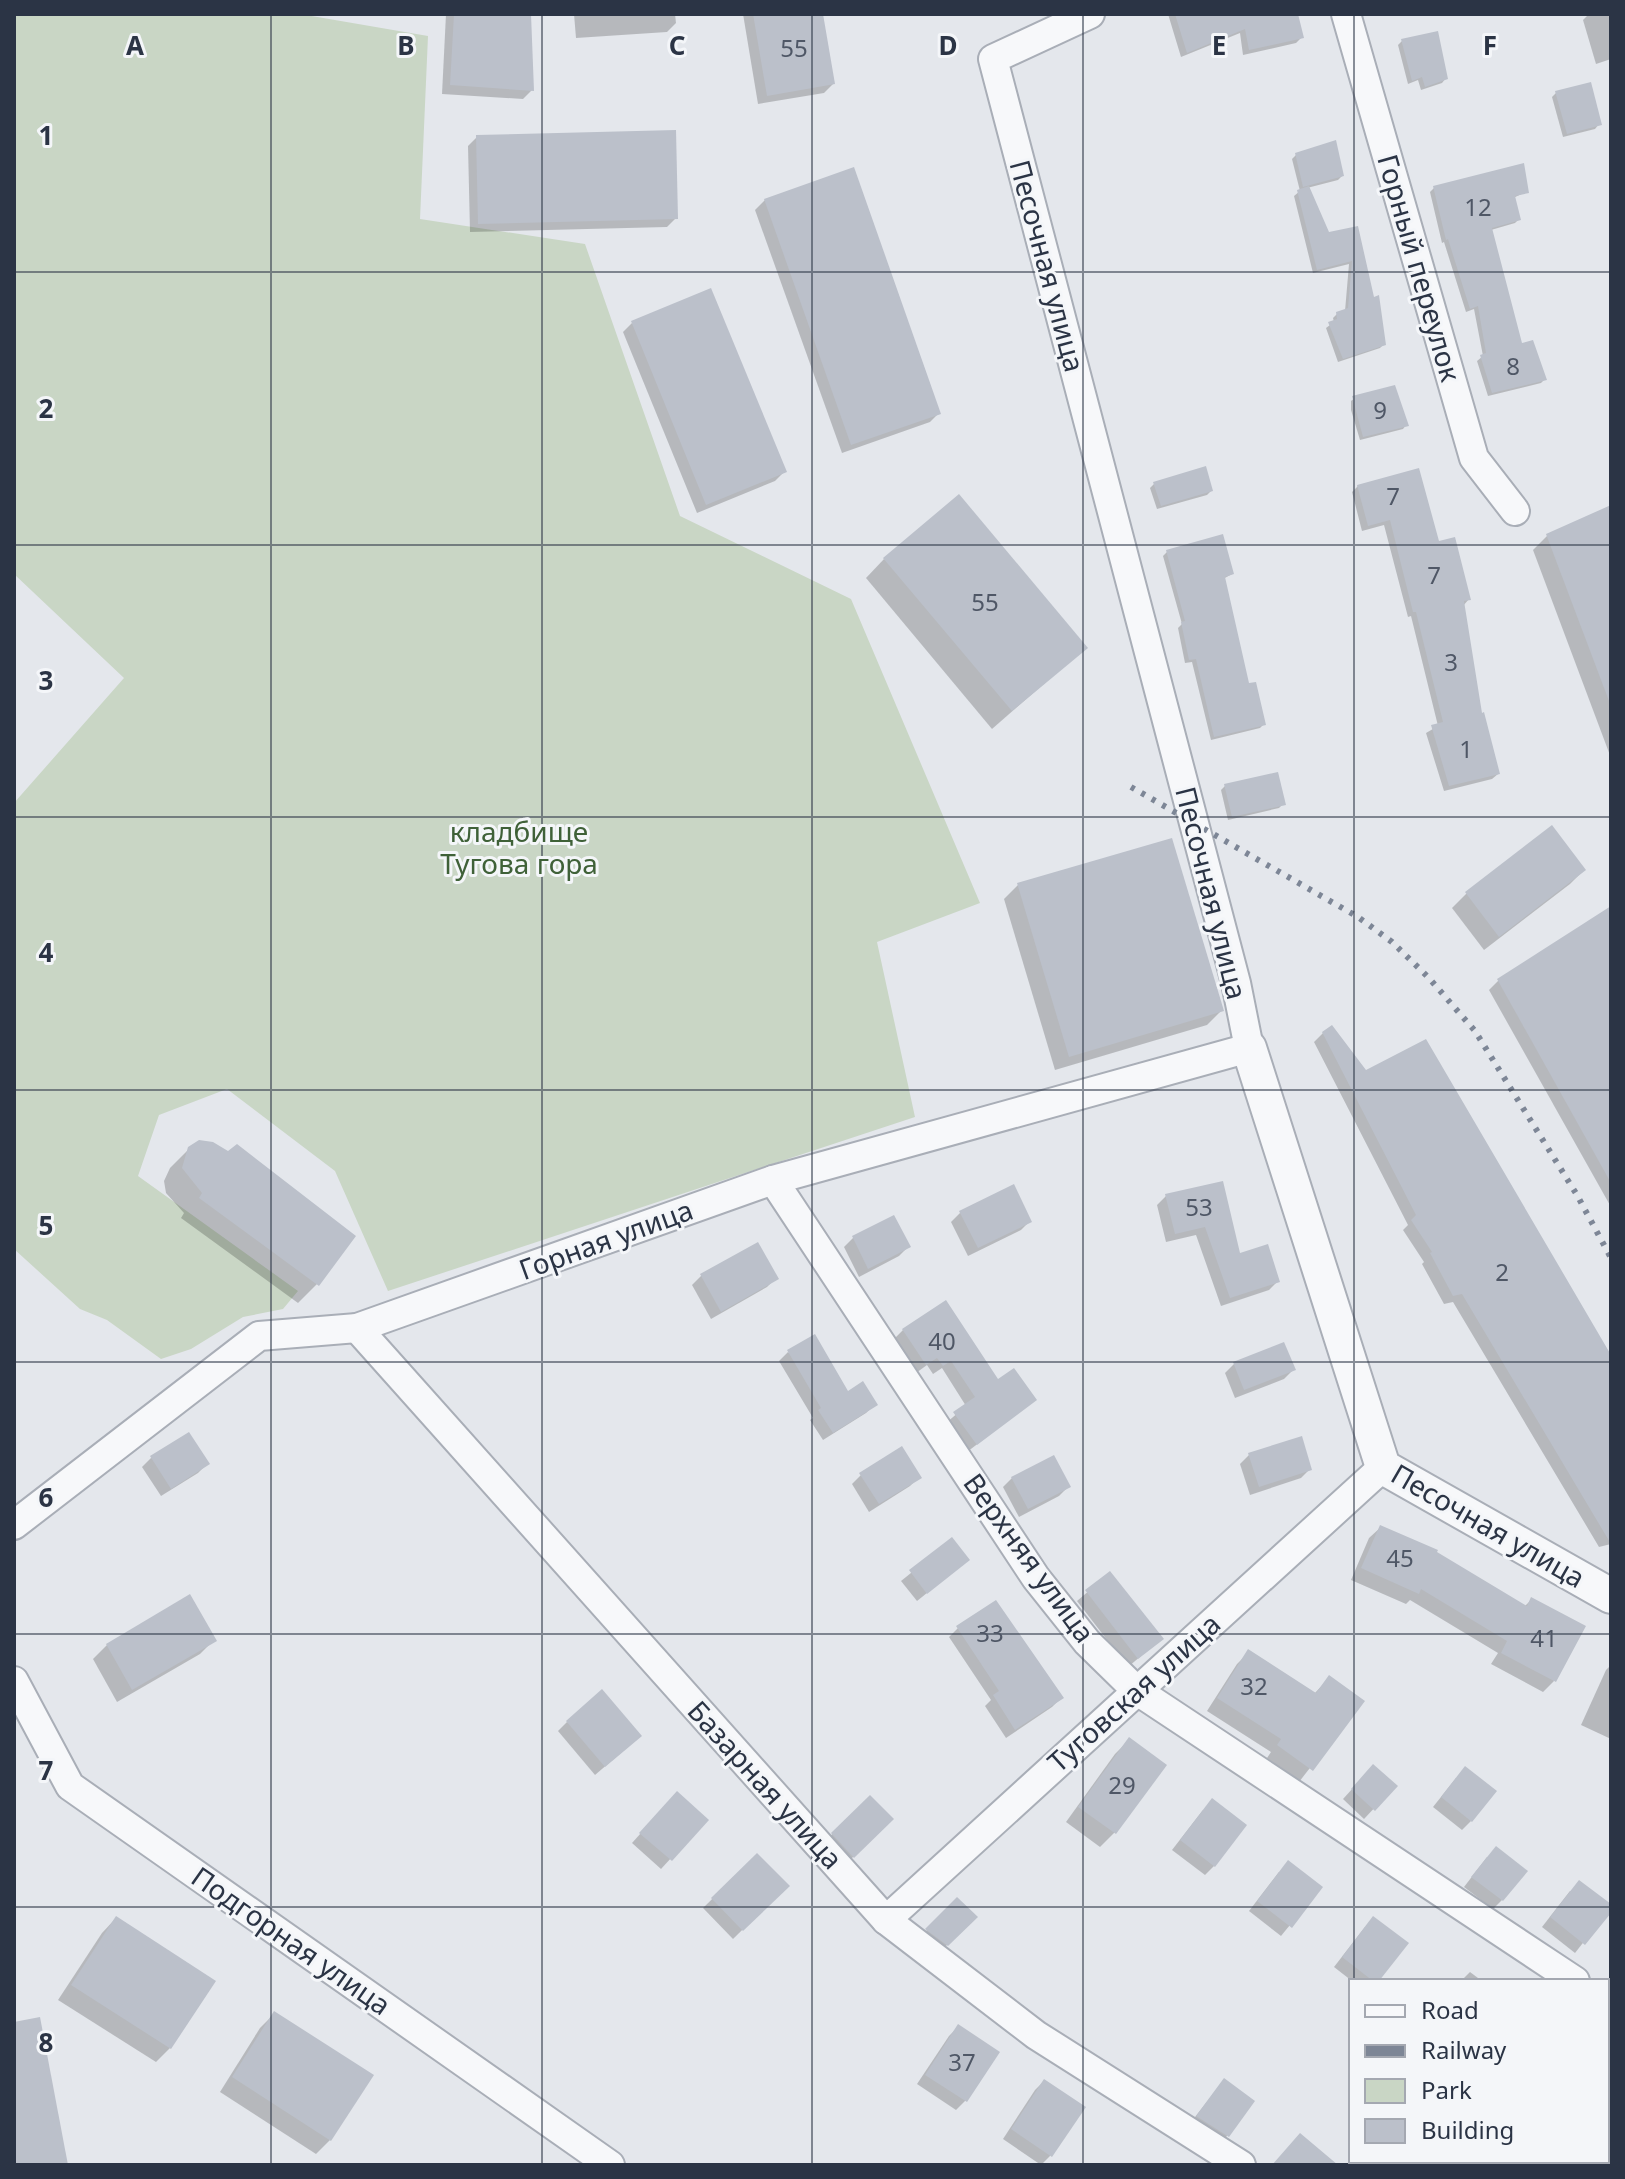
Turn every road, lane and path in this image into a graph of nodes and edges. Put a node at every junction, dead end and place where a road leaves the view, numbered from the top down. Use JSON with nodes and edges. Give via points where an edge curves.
{"nodes":[{"id":1,"x":1090,"y":14,"type":"edge"},
{"id":2,"x":1346,"y":14,"type":"edge"},
{"id":3,"x":1515,"y":511,"type":"dead end"},
{"id":4,"x":1249,"y":1048,"type":"junction"},
{"id":5,"x":773,"y":1180,"type":"junction"},
{"id":6,"x":357,"y":1328,"type":"junction"},
{"id":7,"x":1383,"y":1467,"type":"junction"},
{"id":8,"x":14,"y":1525,"type":"edge"},
{"id":9,"x":1611,"y":1596,"type":"edge"},
{"id":10,"x":14,"y":1681,"type":"edge"},
{"id":11,"x":1136,"y":1690,"type":"junction"},
{"id":12,"x":886,"y":1920,"type":"junction"},
{"id":13,"x":1572,"y":1979,"type":"edge"},
{"id":14,"x":605,"y":2164,"type":"edge"},
{"id":15,"x":1241,"y":2165,"type":"edge"}],
"edges":[{"from":1,"to":4,"type":"street","name":"Песочная улица","via":[[993,59]]},
{"from":2,"to":3,"type":"street","name":"Горный переулок","via":[[1474,458]]},
{"from":4,"to":5,"type":"street","name":"Горная улица"},
{"from":4,"to":7,"type":"street","name":"Песочная улица"},
{"from":5,"to":6,"type":"street","name":"Горная улица"},
{"from":5,"to":11,"type":"street","name":"Верхняя улица","via":[[1036,1578],[1087,1642]]},
{"from":6,"to":8,"type":"street","name":"Горная улица","via":[[259,1336]]},
{"from":6,"to":12,"type":"street","name":"Базарная улица"},
{"from":7,"to":9,"type":"street","name":"Песочная улица"},
{"from":7,"to":11,"type":"street","name":"Туговская улица"},
{"from":10,"to":14,"type":"street","name":"Подгорная улица","via":[[70,1786]]},
{"from":11,"to":12,"type":"street","name":"Туговская улица"},
{"from":11,"to":13,"type":"street","name":"Верхняя улица"},
{"from":12,"to":15,"type":"street","name":"Базарная улица","via":[[1036,2035]]}]}
